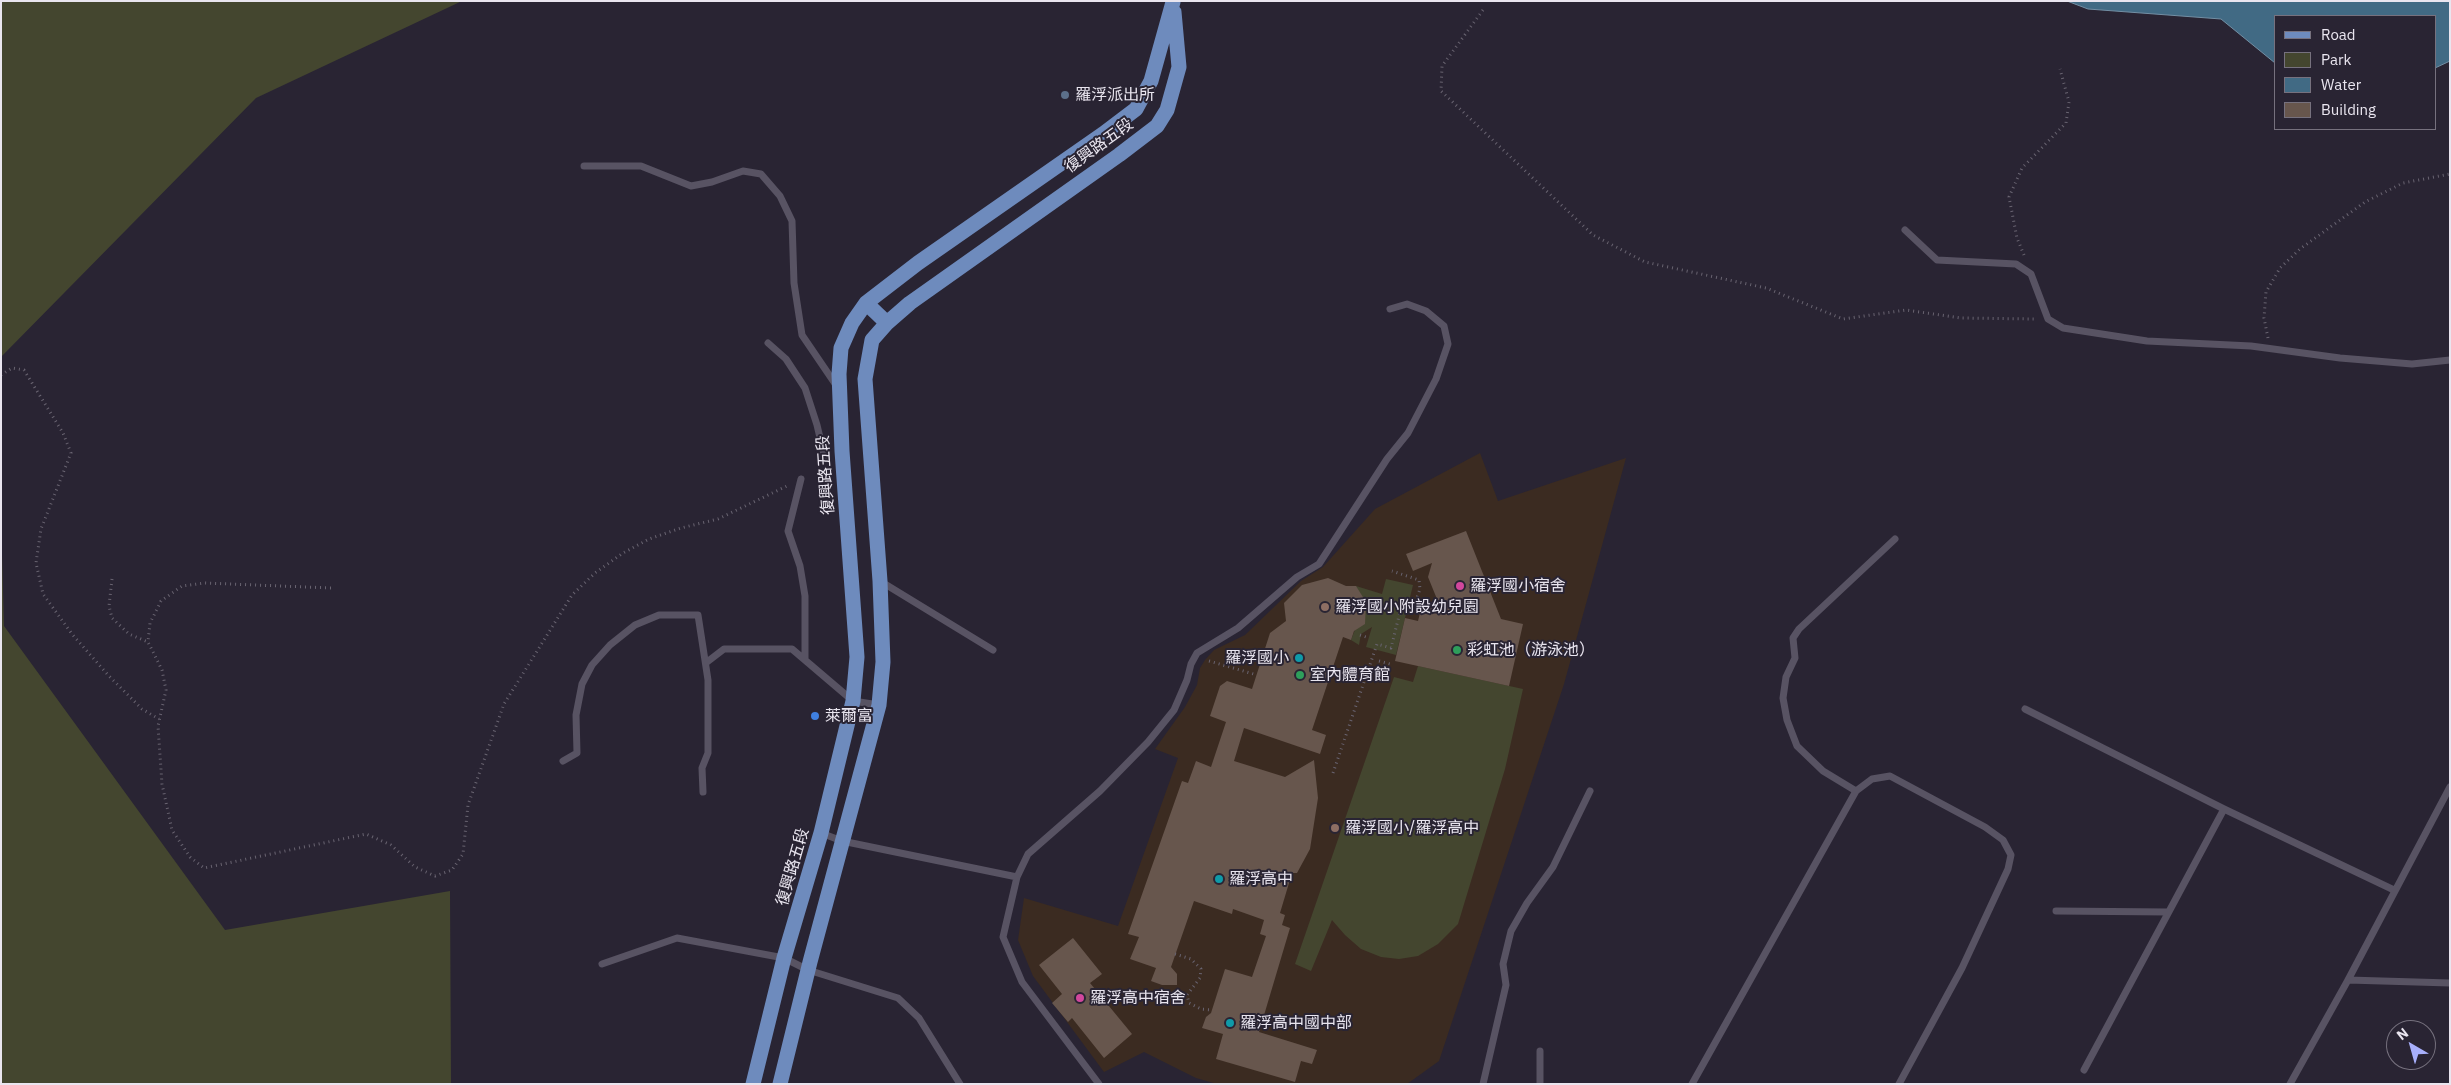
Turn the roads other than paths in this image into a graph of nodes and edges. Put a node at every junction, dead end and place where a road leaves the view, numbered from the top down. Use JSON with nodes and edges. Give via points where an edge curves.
{"nodes":[{"id":1,"x":1173,"y":2,"type":"edge"},
{"id":2,"x":584,"y":166,"type":"dead end"},
{"id":3,"x":1057,"y":166,"type":"junction"},
{"id":4,"x":1067,"y":190,"type":"junction"},
{"id":5,"x":1905,"y":230,"type":"dead end"},
{"id":6,"x":866,"y":303,"type":"junction"},
{"id":7,"x":1390,"y":309,"type":"dead end"},
{"id":8,"x":887,"y":323,"type":"junction"},
{"id":9,"x":768,"y":343,"type":"dead end"},
{"id":10,"x":2450,"y":360,"type":"edge"},
{"id":11,"x":839,"y":389,"type":"junction"},
{"id":12,"x":825,"y":459,"type":"dead end"},
{"id":13,"x":801,"y":479,"type":"road end"},
{"id":14,"x":1895,"y":539,"type":"dead end"},
{"id":15,"x":880,"y":581,"type":"junction"},
{"id":16,"x":993,"y":650,"type":"dead end"},
{"id":17,"x":805,"y":658,"type":"junction"},
{"id":18,"x":706,"y":662,"type":"junction"},
{"id":19,"x":853,"y":701,"type":"junction"},
{"id":20,"x":879,"y":706,"type":"junction"},
{"id":21,"x":2026,"y":709,"type":"dead end"},
{"id":22,"x":563,"y":761,"type":"dead end"},
{"id":23,"x":2450,"y":786,"type":"edge"},
{"id":24,"x":1856,"y":791,"type":"junction"},
{"id":25,"x":703,"y":792,"type":"dead end"},
{"id":26,"x":1590,"y":792,"type":"dead end"},
{"id":27,"x":2224,"y":809,"type":"junction"},
{"id":28,"x":821,"y":833,"type":"junction"},
{"id":29,"x":842,"y":841,"type":"junction"},
{"id":30,"x":1016,"y":877,"type":"junction"},
{"id":31,"x":2394,"y":890,"type":"junction"},
{"id":32,"x":2056,"y":911,"type":"dead end"},
{"id":33,"x":2168,"y":912,"type":"junction"},
{"id":34,"x":784,"y":958,"type":"junction"},
{"id":35,"x":602,"y":964,"type":"dead end"},
{"id":36,"x":808,"y":970,"type":"junction"},
{"id":37,"x":2348,"y":980,"type":"junction"},
{"id":38,"x":2450,"y":984,"type":"edge"},
{"id":39,"x":1540,"y":1051,"type":"dead end"},
{"id":40,"x":2084,"y":1070,"type":"dead end"},
{"id":41,"x":753,"y":1084,"type":"edge"},
{"id":42,"x":780,"y":1084,"type":"edge"},
{"id":43,"x":960,"y":1084,"type":"edge"},
{"id":44,"x":1099,"y":1084,"type":"edge"},
{"id":45,"x":1483,"y":1084,"type":"edge"},
{"id":46,"x":1540,"y":1084,"type":"edge"},
{"id":47,"x":1692,"y":1084,"type":"edge"},
{"id":48,"x":1898,"y":1084,"type":"edge"},
{"id":49,"x":2290,"y":1084,"type":"edge"}],
"edges":[{"from":1,"to":3,"type":"main road","name":"復興路五段","via":[[1152,80],[1136,109]]},
{"from":1,"to":4,"type":"main road","name":"復興路五段","via":[[1179,67],[1167,110],[1157,126]]},
{"from":2,"to":11,"type":"lane","via":[[641,166],[691,186],[743,171],[760,174],[780,196],[792,221],[794,283],[802,335]]},
{"from":3,"to":4,"type":"main road"},
{"from":3,"to":6,"type":"main road","name":"復興路五段"},
{"from":4,"to":8,"type":"main road","name":"復興路五段"},
{"from":5,"to":10,"type":"lane","via":[[1937,260],[2016,264],[2031,274],[2048,319],[2064,328],[2147,340],[2271,348],[2412,364]]},
{"from":6,"to":8,"type":"main road"},
{"from":6,"to":11,"type":"main road","name":"復興路五段","via":[[852,323],[841,348]]},
{"from":7,"to":30,"type":"lane","via":[[1407,304],[1426,311],[1444,326],[1448,344],[1436,379],[1408,433],[1387,459],[1319,564],[1297,578],[1238,628],[1195,656],[1174,710],[1100,791],[1028,854]]},
{"from":8,"to":15,"type":"main road","name":"復興路五段","via":[[872,340],[865,379]]},
{"from":9,"to":12,"type":"lane","via":[[786,359],[805,388]]},
{"from":11,"to":19,"type":"main road","name":"復興路五段","via":[[857,657]]},
{"from":13,"to":17,"type":"lane","via":[[788,531],[800,566],[805,596]]},
{"from":14,"to":24,"type":"lane","via":[[1799,629],[1793,638],[1795,658],[1786,677],[1787,720],[1797,746],[1823,771]]},
{"from":15,"to":16,"type":"lane"},
{"from":15,"to":20,"type":"main road","name":"復興路五段","via":[[882,662]]},
{"from":17,"to":18,"type":"lane","via":[[792,649],[724,649]]},
{"from":17,"to":19,"type":"lane"},
{"from":18,"to":22,"type":"lane","via":[[698,616],[660,615],[635,625],[592,665],[582,684],[576,715],[577,754]]},
{"from":18,"to":25,"type":"lane","via":[[708,753],[702,768]]},
{"from":19,"to":20,"type":"lane"},
{"from":19,"to":28,"type":"main road","name":"復興路五段"},
{"from":20,"to":29,"type":"main road","name":"復興路五段"},
{"from":21,"to":27,"type":"lane"},
{"from":23,"to":31,"type":"lane"},
{"from":24,"to":47,"type":"lane"},
{"from":24,"to":48,"type":"lane","via":[[1872,779],[1890,776],[1985,827],[2003,840],[2011,855],[2008,869],[1962,968]]},
{"from":26,"to":45,"type":"lane","via":[[1553,867],[1511,931],[1503,964],[1506,985]]},
{"from":27,"to":31,"type":"lane"},
{"from":27,"to":33,"type":"lane"},
{"from":28,"to":29,"type":"lane"},
{"from":28,"to":34,"type":"main road","name":"復興路五段"},
{"from":29,"to":30,"type":"lane"},
{"from":29,"to":36,"type":"main road","name":"復興路五段"},
{"from":30,"to":44,"type":"lane","via":[[1003,937],[1022,982]]},
{"from":31,"to":37,"type":"lane"},
{"from":32,"to":33,"type":"lane"},
{"from":33,"to":40,"type":"lane"},
{"from":34,"to":35,"type":"lane","via":[[677,938]]},
{"from":34,"to":36,"type":"lane"},
{"from":34,"to":41,"type":"main road","name":"復興路五段"},
{"from":36,"to":42,"type":"main road","name":"復興路五段"},
{"from":36,"to":43,"type":"lane","via":[[898,998],[919,1018]]},
{"from":37,"to":38,"type":"lane"},
{"from":37,"to":49,"type":"lane"},
{"from":39,"to":46,"type":"lane"}]}
